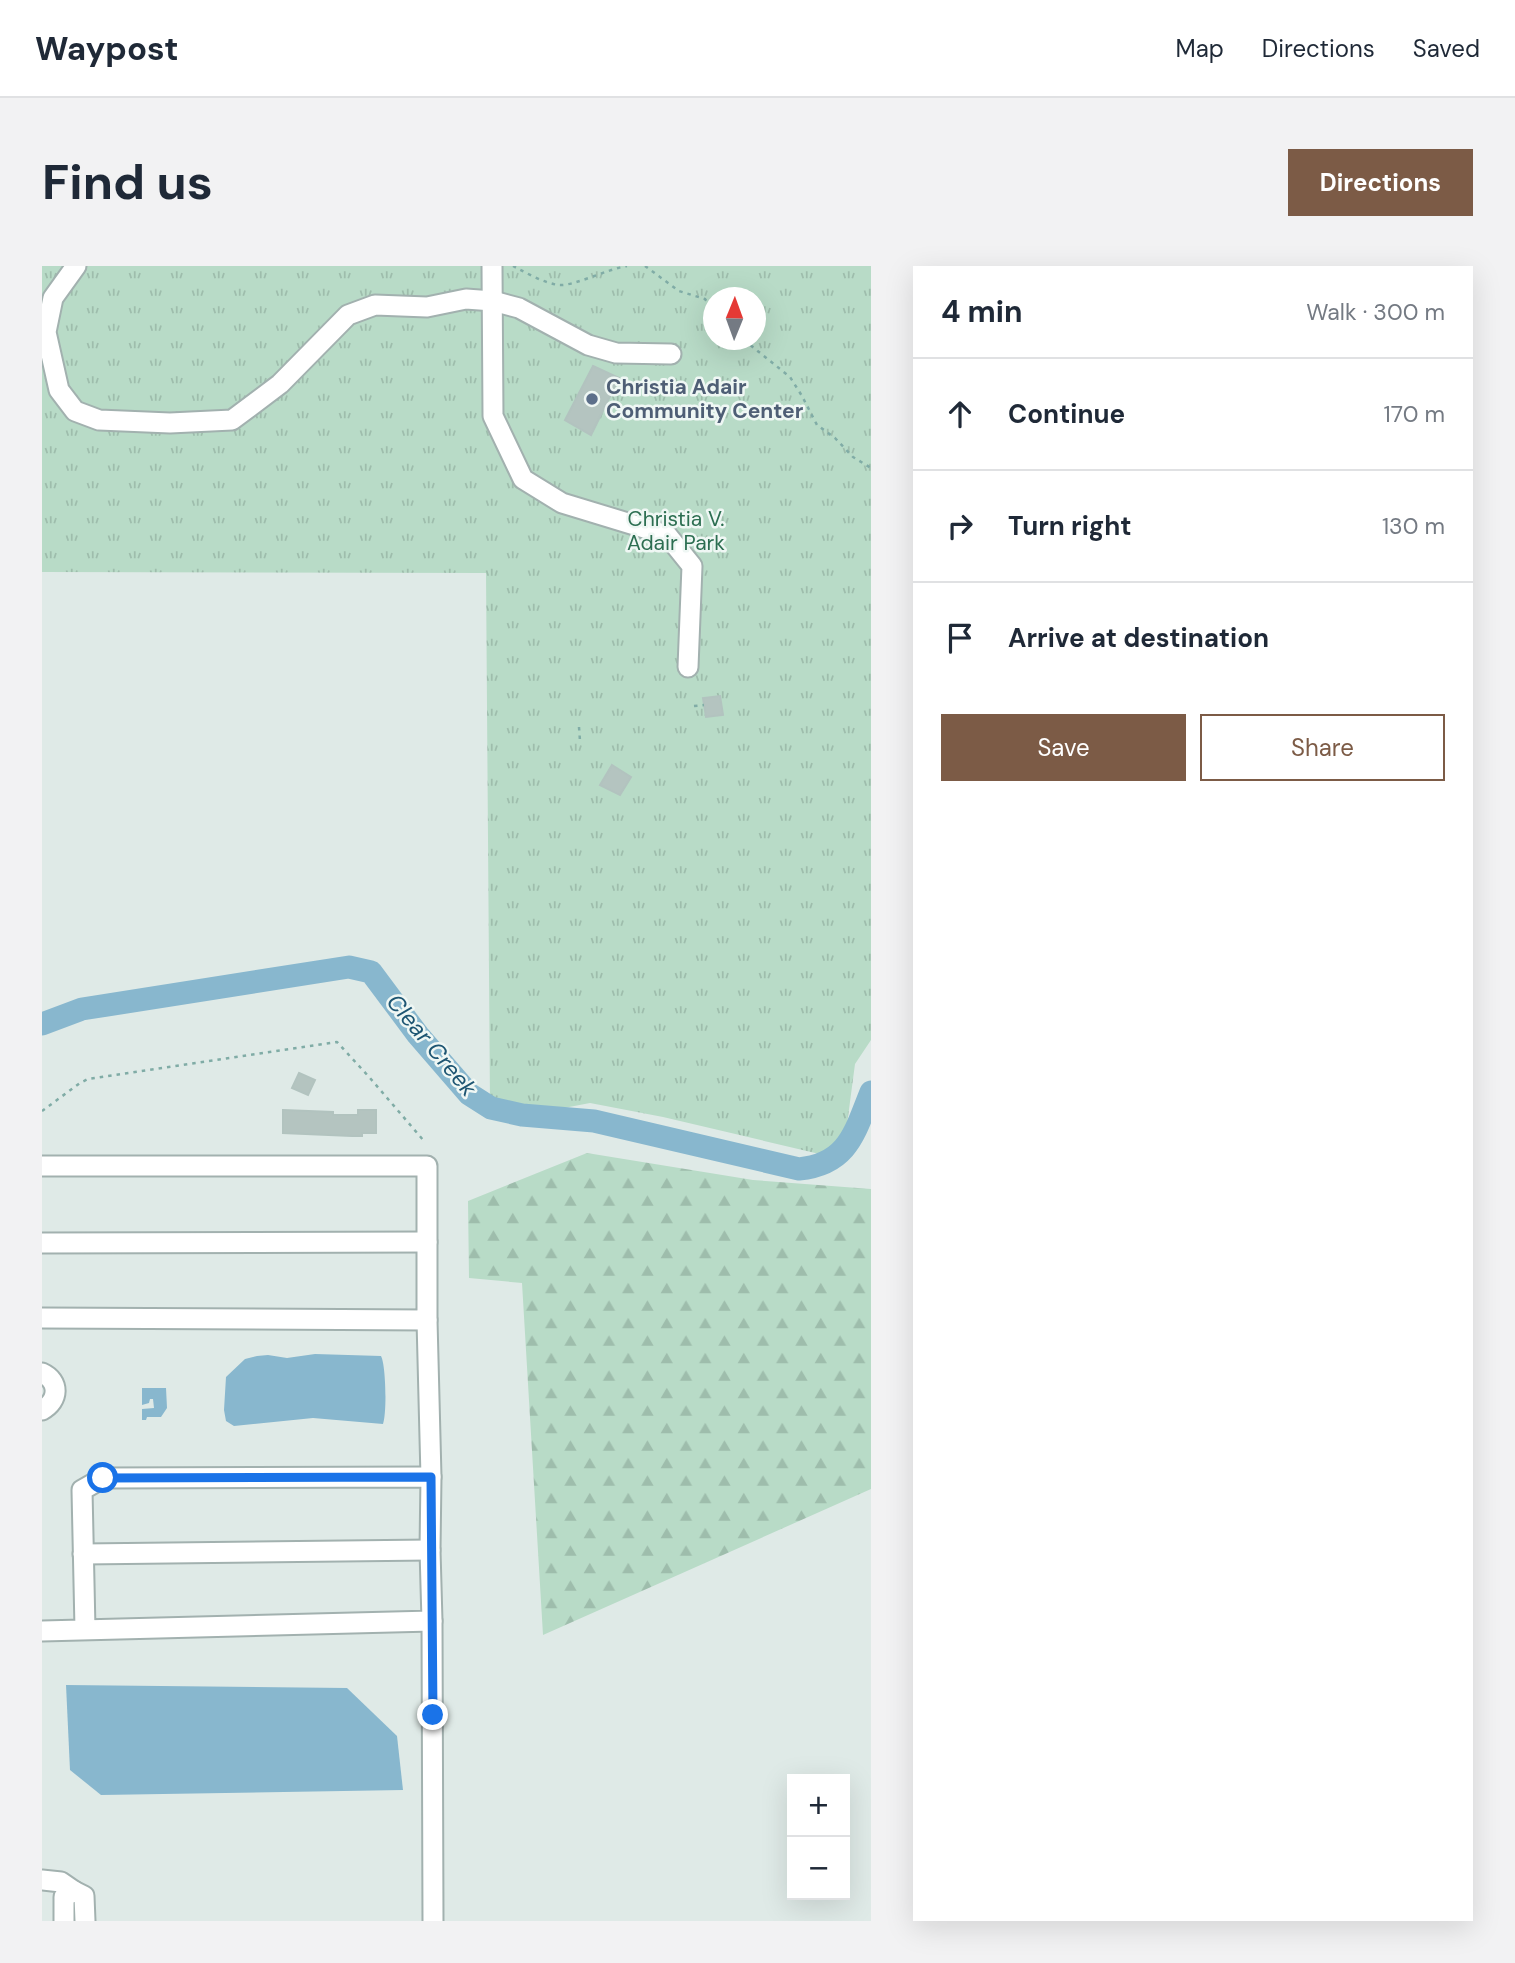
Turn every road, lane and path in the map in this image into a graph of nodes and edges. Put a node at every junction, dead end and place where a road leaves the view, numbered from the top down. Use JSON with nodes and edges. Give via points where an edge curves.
{"nodes":[{"id":1,"x":76,"y":266,"type":"edge"},
{"id":2,"x":492,"y":266,"type":"edge"},
{"id":3,"x":513,"y":266,"type":"edge"},
{"id":4,"x":628,"y":266,"type":"edge"},
{"id":5,"x":645,"y":266,"type":"edge"},
{"id":6,"x":703,"y":298,"type":"edge"},
{"id":7,"x":493,"y":301,"type":"junction"},
{"id":8,"x":756,"y":350,"type":"edge"},
{"id":9,"x":671,"y":354,"type":"dead end"},
{"id":10,"x":871,"y":468,"type":"edge"},
{"id":11,"x":688,"y":667,"type":"dead end"},
{"id":12,"x":704,"y":705,"type":"dead end"},
{"id":13,"x":694,"y":706,"type":"dead end"},
{"id":14,"x":579,"y":727,"type":"dead end"},
{"id":15,"x":580,"y":741,"type":"dead end"},
{"id":16,"x":42,"y":1111,"type":"edge"},
{"id":17,"x":424,"y":1141,"type":"dead end"},
{"id":18,"x":42,"y":1166,"type":"edge"},
{"id":19,"x":427,"y":1242,"type":"junction"},
{"id":20,"x":42,"y":1243,"type":"edge"},
{"id":21,"x":42,"y":1318,"type":"edge"},
{"id":22,"x":427,"y":1320,"type":"junction"},
{"id":23,"x":42,"y":1373,"type":"edge"},
{"id":24,"x":42,"y":1410,"type":"edge"},
{"id":25,"x":431,"y":1477,"type":"junction"},
{"id":26,"x":430,"y":1550,"type":"junction"},
{"id":27,"x":83,"y":1554,"type":"junction"},
{"id":28,"x":432,"y":1622,"type":"junction"},
{"id":29,"x":85,"y":1629,"type":"junction"},
{"id":30,"x":42,"y":1631,"type":"edge"},
{"id":31,"x":42,"y":1880,"type":"edge"},
{"id":32,"x":74,"y":1891,"type":"junction"},
{"id":33,"x":64,"y":1921,"type":"edge"},
{"id":34,"x":85,"y":1921,"type":"edge"},
{"id":35,"x":433,"y":1921,"type":"edge"}],
"edges":[{"from":1,"to":7,"type":"street","via":[[53,298],[46,332],[59,390],[75,411],[99,421],[232,420],[280,384],[348,315],[375,305],[427,307],[466,299]]},
{"from":2,"to":7,"type":"street"},
{"from":3,"to":4,"type":"path","via":[[558,285]]},
{"from":5,"to":6,"type":"path","via":[[679,291]]},
{"from":7,"to":9,"type":"street","via":[[519,308],[588,345],[615,353]]},
{"from":7,"to":11,"type":"street","via":[[493,416],[523,479],[562,503],[667,535],[692,566]]},
{"from":8,"to":10,"type":"path","via":[[790,377],[817,425]]},
{"from":12,"to":13,"type":"path"},
{"from":14,"to":15,"type":"path"},
{"from":16,"to":17,"type":"path","via":[[88,1079],[337,1042]]},
{"from":18,"to":19,"type":"street","via":[[427,1166]]},
{"from":19,"to":20,"type":"street"},
{"from":19,"to":22,"type":"street"},
{"from":21,"to":22,"type":"street"},
{"from":22,"to":25,"type":"street"},
{"from":23,"to":24,"type":"street","via":[[52,1380],[56,1392]]},
{"from":25,"to":26,"type":"street"},
{"from":25,"to":27,"type":"street","via":[[103,1478],[82,1490]]},
{"from":26,"to":27,"type":"street"},
{"from":26,"to":28,"type":"street"},
{"from":27,"to":29,"type":"street"},
{"from":28,"to":29,"type":"street"},
{"from":28,"to":35,"type":"street"},
{"from":29,"to":30,"type":"street"},
{"from":31,"to":32,"type":"street","via":[[61,1882]]},
{"from":32,"to":33,"type":"street","via":[[64,1897]]},
{"from":32,"to":34,"type":"street","via":[[84,1896]]}]}
